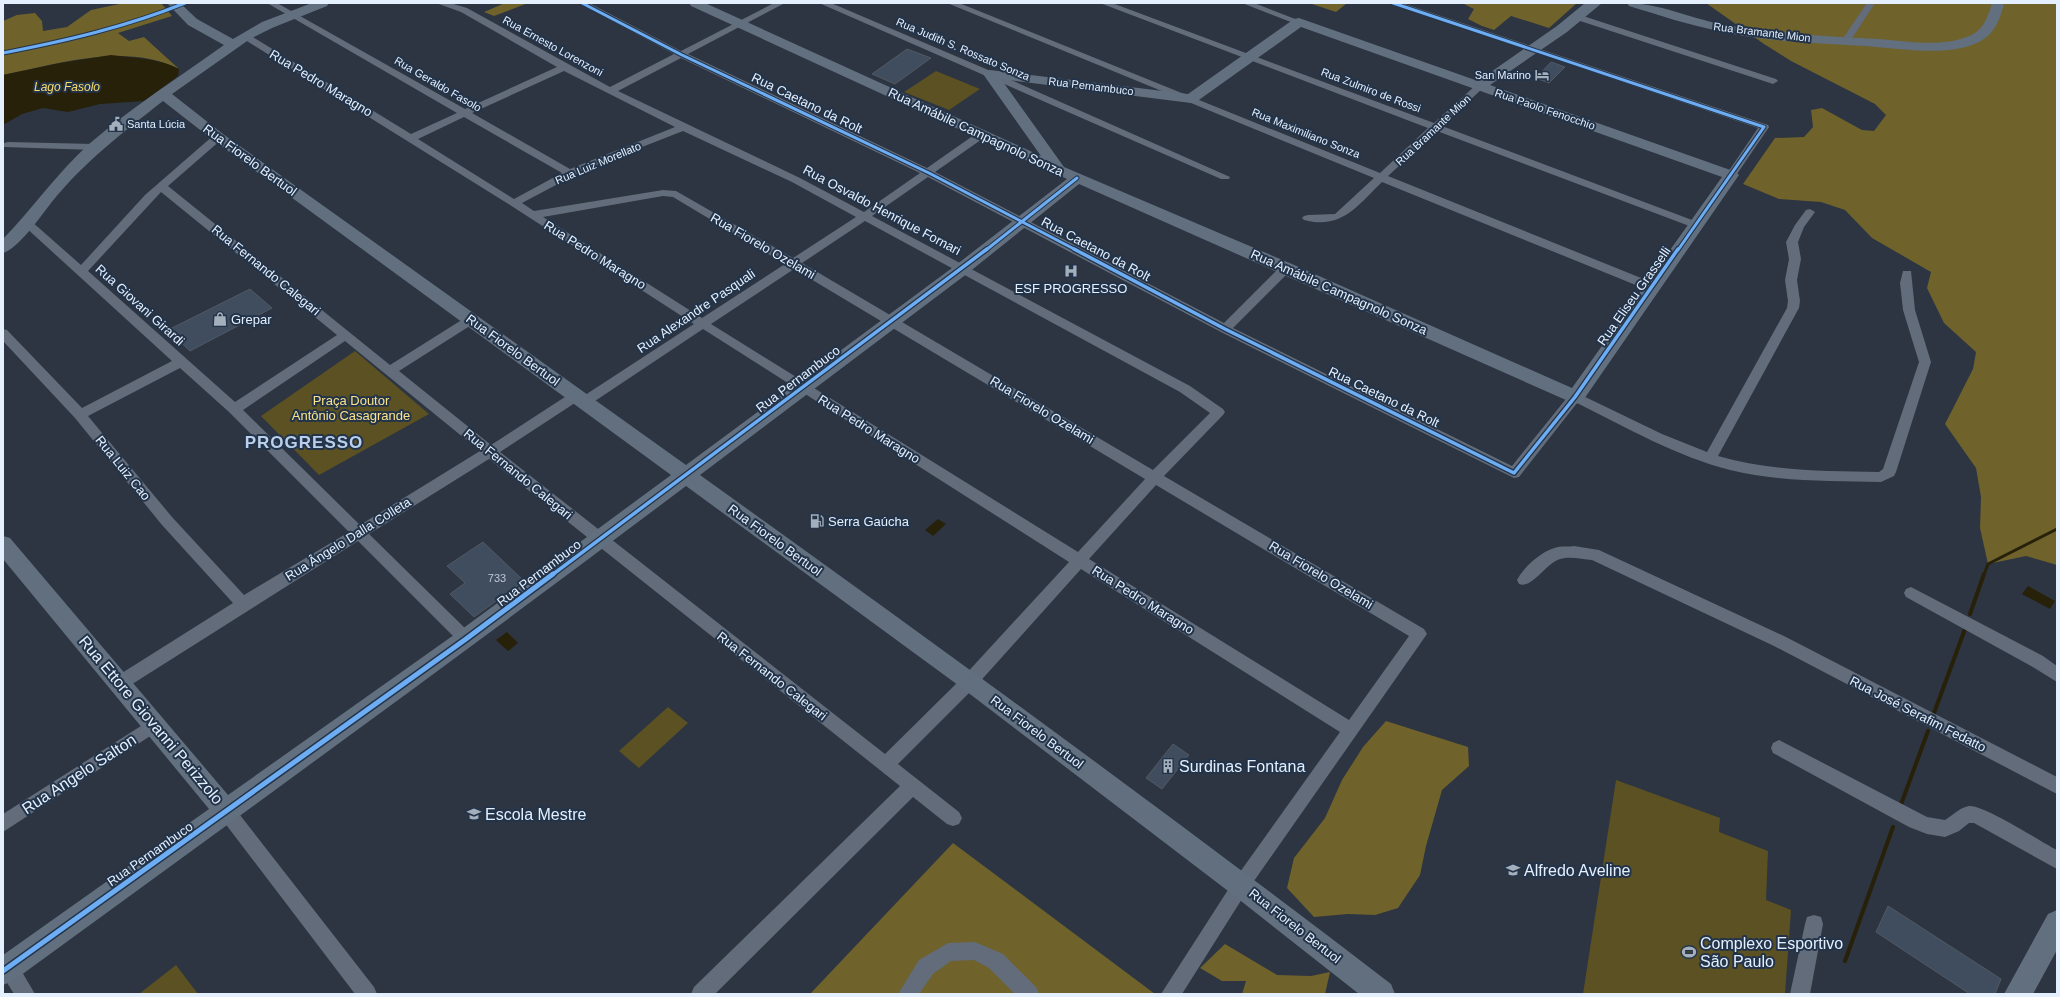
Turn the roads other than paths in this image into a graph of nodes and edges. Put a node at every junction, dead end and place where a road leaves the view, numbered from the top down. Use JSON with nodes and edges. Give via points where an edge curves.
{"nodes":[{"id":1,"x":173,"y":3,"type":"edge"},
{"id":2,"x":271,"y":3,"type":"edge"},
{"id":3,"x":333,"y":3,"type":"edge"},
{"id":4,"x":440,"y":3,"type":"edge"},
{"id":5,"x":582,"y":3,"type":"edge"},
{"id":6,"x":695,"y":3,"type":"edge"},
{"id":7,"x":781,"y":3,"type":"edge"},
{"id":8,"x":823,"y":3,"type":"edge"},
{"id":9,"x":951,"y":3,"type":"edge"},
{"id":10,"x":1104,"y":3,"type":"edge"},
{"id":11,"x":1246,"y":3,"type":"edge"},
{"id":12,"x":1393,"y":3,"type":"edge"},
{"id":13,"x":1596,"y":3,"type":"edge"},
{"id":14,"x":1633,"y":3,"type":"edge"},
{"id":15,"x":1871,"y":3,"type":"edge"},
{"id":16,"x":1998,"y":3,"type":"edge"},
{"id":17,"x":318,"y":6,"type":"edge"},
{"id":18,"x":295,"y":16,"type":"junction"},
{"id":19,"x":1577,"y":17,"type":"junction"},
{"id":20,"x":1299,"y":22,"type":"junction"},
{"id":21,"x":740,"y":25,"type":"junction"},
{"id":22,"x":245,"y":36,"type":"junction"},
{"id":23,"x":1846,"y":41,"type":"junction"},
{"id":24,"x":233,"y":44,"type":"junction"},
{"id":25,"x":1531,"y":50,"type":"junction"},
{"id":26,"x":682,"y":55,"type":"junction"},
{"id":27,"x":1250,"y":58,"type":"junction"},
{"id":28,"x":564,"y":67,"type":"junction"},
{"id":29,"x":990,"y":74,"type":"junction"},
{"id":30,"x":1774,"y":81,"type":"dead end"},
{"id":31,"x":1480,"y":86,"type":"junction"},
{"id":32,"x":610,"y":91,"type":"junction"},
{"id":33,"x":164,"y":94,"type":"junction"},
{"id":34,"x":1191,"y":99,"type":"junction"},
{"id":35,"x":464,"y":113,"type":"junction"},
{"id":36,"x":683,"y":127,"type":"junction"},
{"id":37,"x":1435,"y":127,"type":"junction"},
{"id":38,"x":981,"y":135,"type":"junction"},
{"id":39,"x":218,"y":137,"type":"junction"},
{"id":40,"x":411,"y":138,"type":"junction"},
{"id":41,"x":8,"y":145,"type":"dead end"},
{"id":42,"x":95,"y":146,"type":"junction"},
{"id":43,"x":1059,"y":170,"type":"junction"},
{"id":44,"x":569,"y":173,"type":"junction"},
{"id":45,"x":929,"y":173,"type":"junction"},
{"id":46,"x":1731,"y":175,"type":"junction"},
{"id":47,"x":1225,"y":177,"type":"dead end"},
{"id":48,"x":1382,"y":177,"type":"junction"},
{"id":49,"x":1077,"y":178,"type":"junction"},
{"id":50,"x":161,"y":186,"type":"junction"},
{"id":51,"x":514,"y":202,"type":"junction"},
{"id":52,"x":1810,"y":212,"type":"dead end"},
{"id":53,"x":532,"y":215,"type":"junction"},
{"id":54,"x":864,"y":217,"type":"junction"},
{"id":55,"x":1308,"y":218,"type":"dead end"},
{"id":56,"x":1023,"y":222,"type":"junction"},
{"id":57,"x":27,"y":223,"type":"junction"},
{"id":58,"x":1696,"y":225,"type":"junction"},
{"id":59,"x":3,"y":248,"type":"edge"},
{"id":60,"x":792,"y":263,"type":"junction"},
{"id":61,"x":1286,"y":268,"type":"junction"},
{"id":62,"x":962,"y":269,"type":"junction"},
{"id":63,"x":81,"y":272,"type":"junction"},
{"id":64,"x":1907,"y":274,"type":"dead end"},
{"id":65,"x":1652,"y":287,"type":"junction"},
{"id":66,"x":472,"y":319,"type":"junction"},
{"id":67,"x":892,"y":321,"type":"junction"},
{"id":68,"x":703,"y":323,"type":"junction"},
{"id":69,"x":1225,"y":329,"type":"junction"},
{"id":70,"x":3,"y":333,"type":"edge"},
{"id":71,"x":346,"y":335,"type":"junction"},
{"id":72,"x":182,"y":361,"type":"junction"},
{"id":73,"x":390,"y":371,"type":"junction"},
{"id":74,"x":803,"y":388,"type":"junction"},
{"id":75,"x":1575,"y":397,"type":"junction"},
{"id":76,"x":580,"y":399,"type":"junction"},
{"id":77,"x":234,"y":409,"type":"junction"},
{"id":78,"x":80,"y":415,"type":"junction"},
{"id":79,"x":490,"y":452,"type":"junction"},
{"id":80,"x":1710,"y":458,"type":"junction"},
{"id":81,"x":1514,"y":473,"type":"joint"},
{"id":82,"x":685,"y":475,"type":"junction"},
{"id":83,"x":1155,"y":477,"type":"junction"},
{"id":84,"x":359,"y":531,"type":"junction"},
{"id":85,"x":600,"y":540,"type":"junction"},
{"id":86,"x":3,"y":544,"type":"edge"},
{"id":87,"x":1080,"y":560,"type":"junction"},
{"id":88,"x":1524,"y":580,"type":"dead end"},
{"id":89,"x":1911,"y":593,"type":"dead end"},
{"id":90,"x":243,"y":604,"type":"junction"},
{"id":91,"x":466,"y":639,"type":"junction"},
{"id":92,"x":2057,"y":675,"type":"edge"},
{"id":93,"x":970,"y":682,"type":"junction"},
{"id":94,"x":120,"y":683,"type":"junction"},
{"id":95,"x":155,"y":724,"type":"junction"},
{"id":96,"x":1351,"y":730,"type":"junction"},
{"id":97,"x":1779,"y":748,"type":"dead end"},
{"id":98,"x":885,"y":765,"type":"junction"},
{"id":99,"x":912,"y":786,"type":"junction"},
{"id":100,"x":2057,"y":786,"type":"edge"},
{"id":101,"x":228,"y":812,"type":"junction"},
{"id":102,"x":953,"y":818,"type":"dead end"},
{"id":103,"x":3,"y":824,"type":"edge"},
{"id":104,"x":2057,"y":860,"type":"edge"},
{"id":105,"x":1241,"y":885,"type":"junction"},
{"id":106,"x":2057,"y":923,"type":"edge"},
{"id":107,"x":1814,"y":924,"type":"dead end"},
{"id":108,"x":6,"y":969,"type":"edge"},
{"id":109,"x":26,"y":994,"type":"edge"},
{"id":110,"x":367,"y":994,"type":"edge"},
{"id":111,"x":701,"y":994,"type":"edge"},
{"id":112,"x":908,"y":994,"type":"edge"},
{"id":113,"x":1029,"y":994,"type":"edge"},
{"id":114,"x":1171,"y":994,"type":"edge"},
{"id":115,"x":1381,"y":994,"type":"edge"},
{"id":116,"x":1800,"y":994,"type":"edge"},
{"id":117,"x":2018,"y":994,"type":"edge"}],
"edges":[{"from":1,"to":24,"type":"street","via":[[184,16],[206,31]]},
{"from":2,"to":18,"type":"street","name":"Rua Geraldo Fasolo"},
{"from":3,"to":17,"type":"street"},
{"from":4,"to":28,"type":"street","name":"Rua Ernesto Lorenzoni","via":[[464,10]]},
{"from":5,"to":26,"type":"street","name":"Rua Caetano da Rolt"},
{"from":6,"to":21,"type":"street","name":"Rua Amábile Campagnolo Sonza"},
{"from":7,"to":21,"type":"street"},
{"from":8,"to":29,"type":"street","name":"Rua Judith S. Rossato Sonza"},
{"from":9,"to":34,"type":"street","name":"Rua Maximiliano Sonza"},
{"from":10,"to":27,"type":"street","name":"Rua Zulmiro de Rossi"},
{"from":11,"to":20,"type":"street","name":"Rua Paolo Fenocchio"},
{"from":12,"to":25,"type":"street"},
{"from":13,"to":19,"type":"street","name":"Rua Bramante Mion"},
{"from":14,"to":23,"type":"street","name":"Rua Bramante Mion","via":[[1706,25],[1734,30]]},
{"from":15,"to":23,"type":"street"},
{"from":16,"to":23,"type":"street","name":"Rua Bramante Mion","via":[[1987,30],[1974,39],[1952,44],[1916,46]]},
{"from":17,"to":18,"type":"street"},
{"from":18,"to":22,"type":"street","via":[[267,25]]},
{"from":18,"to":35,"type":"street","name":"Rua Geraldo Fasolo"},
{"from":19,"to":25,"type":"street","name":"Rua Bramante Mion"},
{"from":19,"to":30,"type":"street"},
{"from":20,"to":27,"type":"street"},
{"from":20,"to":31,"type":"street","name":"Rua Paolo Fenocchio"},
{"from":21,"to":26,"type":"street"},
{"from":21,"to":38,"type":"street","name":"Rua Amábile Campagnolo Sonza"},
{"from":22,"to":24,"type":"street"},
{"from":22,"to":40,"type":"street","name":"Rua Pedro Maragno"},
{"from":24,"to":33,"type":"street"},
{"from":25,"to":31,"type":"street","name":"Rua Bramante Mion"},
{"from":25,"to":46,"type":"street","name":"Rua Eliseu Grasselli","via":[[1764,127]]},
{"from":26,"to":32,"type":"street"},
{"from":26,"to":45,"type":"street","name":"Rua Caetano da Rolt"},
{"from":27,"to":34,"type":"street"},
{"from":27,"to":37,"type":"street","name":"Rua Zulmiro de Rossi"},
{"from":28,"to":32,"type":"street","name":"Rua Ernesto Lorenzoni"},
{"from":28,"to":35,"type":"street"},
{"from":29,"to":34,"type":"street","name":"Rua Pernambuco"},
{"from":29,"to":43,"type":"street"},
{"from":29,"to":47,"type":"street","name":"Rua Judith S. Rossato Sonza"},
{"from":31,"to":37,"type":"street","name":"Rua Bramante Mion"},
{"from":31,"to":46,"type":"street","name":"Rua Paolo Fenocchio"},
{"from":32,"to":36,"type":"street","name":"Rua Osvaldo Henrique Fornari"},
{"from":33,"to":39,"type":"street","name":"Rua Fiorelo Bertuol"},
{"from":33,"to":42,"type":"street"},
{"from":34,"to":48,"type":"street","name":"Rua Maximiliano Sonza"},
{"from":35,"to":40,"type":"street"},
{"from":35,"to":44,"type":"street","name":"Rua Geraldo Fasolo"},
{"from":36,"to":44,"type":"street","name":"Rua Luiz Morellato"},
{"from":36,"to":54,"type":"street","name":"Rua Osvaldo Henrique Fornari","via":[[796,180]]},
{"from":37,"to":48,"type":"street","name":"Rua Bramante Mion"},
{"from":37,"to":58,"type":"street","name":"Rua Zulmiro de Rossi"},
{"from":38,"to":43,"type":"street","name":"Rua Amábile Campagnolo Sonza"},
{"from":38,"to":45,"type":"street","name":"Rua Alexandre Pasquali"},
{"from":39,"to":50,"type":"street"},
{"from":39,"to":66,"type":"street","name":"Rua Fiorelo Bertuol"},
{"from":40,"to":51,"type":"street","name":"Rua Pedro Maragno"},
{"from":41,"to":42,"type":"street"},
{"from":42,"to":57,"type":"street","via":[[66,175]]},
{"from":43,"to":49,"type":"street","name":"Rua Amábile Campagnolo Sonza"},
{"from":44,"to":51,"type":"street","name":"Rua Luiz Morellato"},
{"from":45,"to":54,"type":"street","name":"Rua Alexandre Pasquali"},
{"from":45,"to":56,"type":"street","name":"Rua Caetano da Rolt"},
{"from":46,"to":58,"type":"street","name":"Rua Eliseu Grasselli"},
{"from":48,"to":55,"type":"street","name":"Rua Bramante Mion","via":[[1338,216]]},
{"from":48,"to":65,"type":"street","name":"Rua Maximiliano Sonza"},
{"from":49,"to":56,"type":"street","name":"Rua Pernambuco"},
{"from":49,"to":61,"type":"street","name":"Rua Amábile Campagnolo Sonza"},
{"from":50,"to":63,"type":"street"},
{"from":50,"to":71,"type":"street","name":"Rua Fernando Calegari"},
{"from":51,"to":53,"type":"street","name":"Rua Pedro Maragno"},
{"from":52,"to":80,"type":"street","via":[[1792,242],[1795,259],[1791,280],[1793,308]]},
{"from":53,"to":60,"type":"street","name":"Rua Fiorelo Ozelami","via":[[663,193],[676,194]]},
{"from":53,"to":68,"type":"street","name":"Rua Pedro Maragno"},
{"from":54,"to":60,"type":"street","name":"Rua Alexandre Pasquali"},
{"from":54,"to":62,"type":"street","name":"Rua Osvaldo Henrique Fornari"},
{"from":56,"to":62,"type":"street","name":"Rua Pernambuco"},
{"from":56,"to":69,"type":"street","name":"Rua Caetano da Rolt"},
{"from":57,"to":59,"type":"street"},
{"from":57,"to":63,"type":"street","name":"Rua Giovani Girardi"},
{"from":58,"to":65,"type":"street","name":"Rua Eliseu Grasselli"},
{"from":60,"to":67,"type":"street","name":"Rua Fiorelo Ozelami"},
{"from":60,"to":68,"type":"street","name":"Rua Alexandre Pasquali"},
{"from":61,"to":69,"type":"street"},
{"from":61,"to":75,"type":"street","name":"Rua Amábile Campagnolo Sonza"},
{"from":62,"to":67,"type":"street","name":"Rua Pernambuco"},
{"from":62,"to":83,"type":"street","name":"Rua Osvaldo Henrique Fornari","via":[[1185,389],[1218,412]]},
{"from":63,"to":72,"type":"street","name":"Rua Giovani Girardi"},
{"from":64,"to":80,"type":"street","name":"Rua Amábile Campagnolo Sonza","via":[[1909,310],[1925,362],[1889,472],[1881,477],[1808,476],[1754,469]]},
{"from":65,"to":75,"type":"street","name":"Rua Eliseu Grasselli"},
{"from":66,"to":73,"type":"street"},
{"from":66,"to":76,"type":"street","name":"Rua Fiorelo Bertuol"},
{"from":67,"to":74,"type":"street","name":"Rua Pernambuco"},
{"from":67,"to":83,"type":"street","name":"Rua Fiorelo Ozelami"},
{"from":68,"to":74,"type":"street","name":"Rua Pedro Maragno"},
{"from":68,"to":76,"type":"street","name":"Rua Alexandre Pasquali"},
{"from":69,"to":81,"type":"street","name":"Rua Caetano da Rolt"},
{"from":70,"to":78,"type":"street","name":"Rua Luiz Cao"},
{"from":71,"to":73,"type":"street","name":"Rua Fernando Calegari"},
{"from":71,"to":77,"type":"street"},
{"from":72,"to":77,"type":"street","name":"Rua Giovani Girardi"},
{"from":72,"to":78,"type":"street"},
{"from":73,"to":79,"type":"street","name":"Rua Fernando Calegari"},
{"from":74,"to":82,"type":"street","name":"Rua Pernambuco"},
{"from":74,"to":87,"type":"street","name":"Rua Pedro Maragno"},
{"from":75,"to":80,"type":"street","name":"Rua Amábile Campagnolo Sonza"},
{"from":75,"to":81,"type":"street","name":"Rua Eliseu Grasselli"},
{"from":76,"to":79,"type":"street","name":"Rua Ângelo Dalla Colleta"},
{"from":76,"to":82,"type":"street","name":"Rua Fiorelo Bertuol"},
{"from":77,"to":84,"type":"street","name":"Rua Giovani Girardi"},
{"from":78,"to":90,"type":"street","name":"Rua Luiz Cao","via":[[167,521]]},
{"from":79,"to":84,"type":"street","name":"Rua Ângelo Dalla Colleta"},
{"from":79,"to":85,"type":"street","name":"Rua Fernando Calegari"},
{"from":82,"to":85,"type":"street","name":"Rua Pernambuco"},
{"from":82,"to":93,"type":"street","name":"Rua Fiorelo Bertuol"},
{"from":83,"to":87,"type":"street"},
{"from":83,"to":96,"type":"street","name":"Rua Fiorelo Ozelami","via":[[1419,634]]},
{"from":84,"to":90,"type":"street","name":"Rua Ângelo Dalla Colleta"},
{"from":84,"to":91,"type":"street","name":"Rua Giovani Girardi"},
{"from":85,"to":91,"type":"street","name":"Rua Pernambuco"},
{"from":85,"to":98,"type":"street","name":"Rua Fernando Calegari"},
{"from":86,"to":94,"type":"street","name":"Rua Ettore Giovanni Perizzolo"},
{"from":87,"to":93,"type":"street"},
{"from":87,"to":96,"type":"street","name":"Rua Pedro Maragno"},
{"from":88,"to":100,"type":"street","name":"Rua José Serafim Fedatto","via":[[1538,564],[1558,553],[1594,554],[1779,641]]},
{"from":89,"to":92,"type":"street","via":[[2037,661]]},
{"from":90,"to":94,"type":"street","name":"Rua Ângelo Dalla Colleta"},
{"from":91,"to":101,"type":"street","name":"Rua Pernambuco"},
{"from":93,"to":98,"type":"street"},
{"from":93,"to":105,"type":"street","name":"Rua Fiorelo Bertuol"},
{"from":94,"to":95,"type":"street","name":"Rua Ettore Giovanni Perizzolo"},
{"from":95,"to":101,"type":"street","name":"Rua Ettore Giovanni Perizzolo"},
{"from":95,"to":103,"type":"street","name":"Rua Angelo Salton"},
{"from":96,"to":105,"type":"street"},
{"from":97,"to":104,"type":"street","via":[[1915,821],[1935,828],[1949,828],[1964,815],[1977,815]]},
{"from":98,"to":99,"type":"street","name":"Rua Fernando Calegari"},
{"from":99,"to":102,"type":"street","name":"Rua Fernando Calegari"},
{"from":99,"to":111,"type":"street"},
{"from":101,"to":108,"type":"street","name":"Rua Pernambuco"},
{"from":101,"to":110,"type":"street","name":"Rua Ettore Giovanni Perizzolo"},
{"from":105,"to":114,"type":"street"},
{"from":105,"to":115,"type":"street","name":"Rua Fiorelo Bertuol"},
{"from":106,"to":117,"type":"street"},
{"from":107,"to":116,"type":"street"},
{"from":108,"to":109,"type":"street"},
{"from":112,"to":113,"type":"street","via":[[926,967],[948,952],[974,951],[996,961]]}]}
